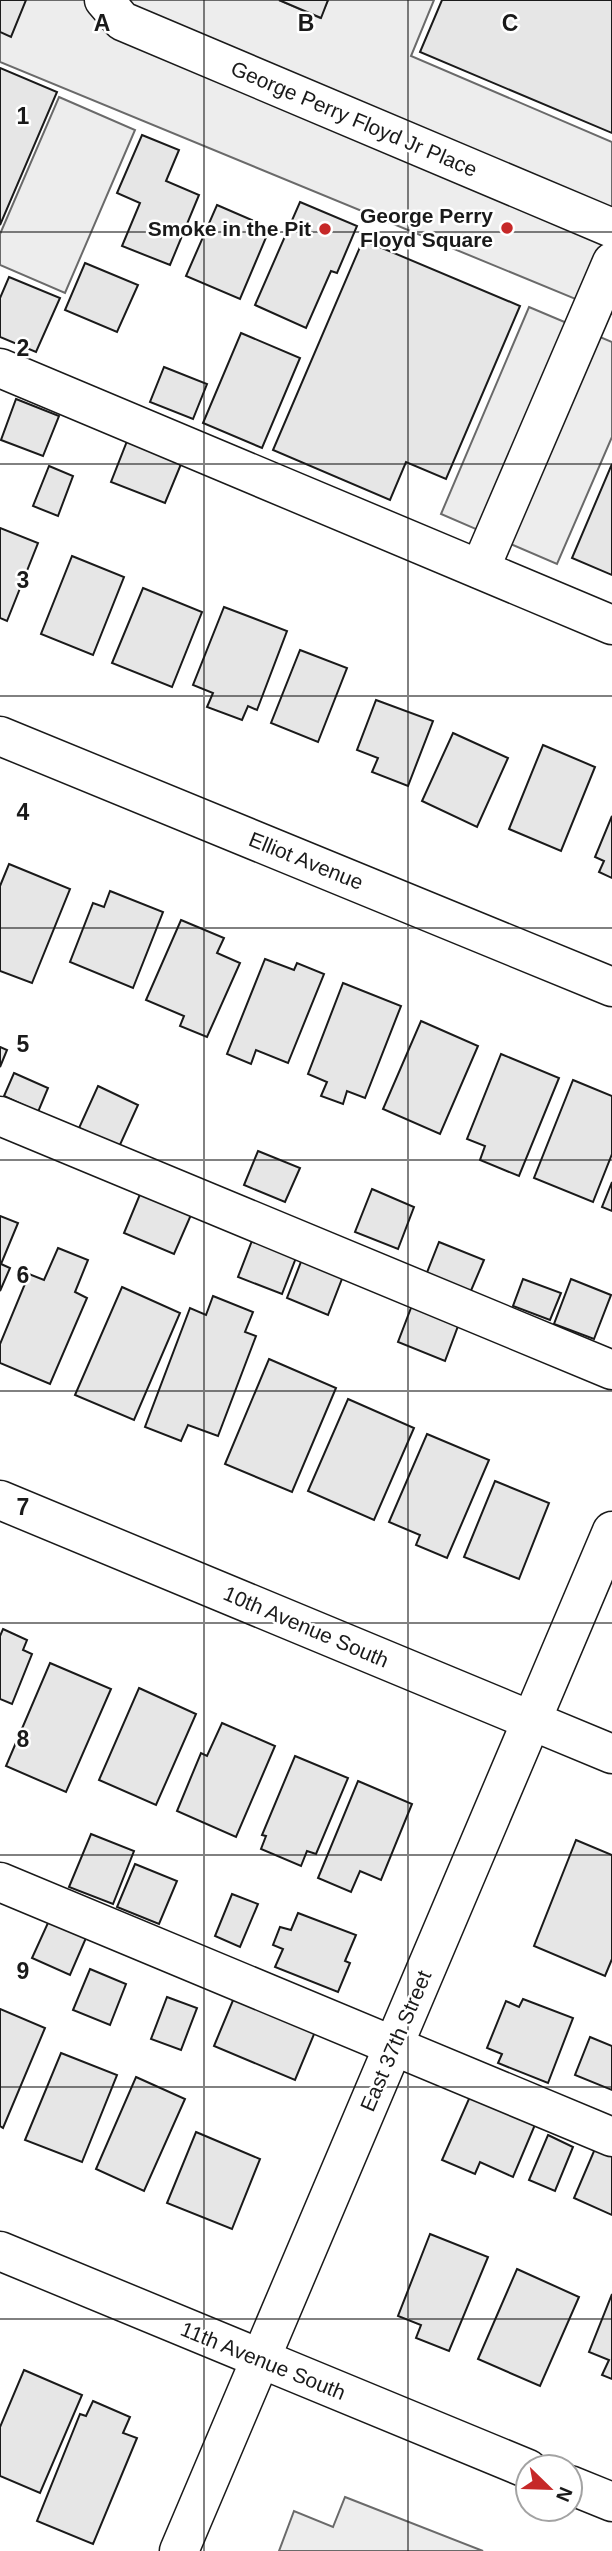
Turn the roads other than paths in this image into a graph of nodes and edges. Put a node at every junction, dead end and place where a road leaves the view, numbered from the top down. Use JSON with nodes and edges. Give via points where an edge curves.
{"nodes":[{"id":1,"x":104,"y":0,"type":"edge"},
{"id":2,"x":612,"y":228,"type":"edge"},
{"id":3,"x":612,"y":262,"type":"edge"},
{"id":4,"x":0,"y":368,"type":"edge"},
{"id":5,"x":480,"y":569,"type":"junction"},
{"id":6,"x":612,"y":625,"type":"edge"},
{"id":7,"x":0,"y":736,"type":"edge"},
{"id":8,"x":612,"y":987,"type":"edge"},
{"id":9,"x":0,"y":1116,"type":"edge"},
{"id":10,"x":612,"y":1370,"type":"edge"},
{"id":11,"x":0,"y":1500,"type":"edge"},
{"id":12,"x":612,"y":1531,"type":"edge"},
{"id":13,"x":532,"y":1721,"type":"junction"},
{"id":14,"x":612,"y":1754,"type":"edge"},
{"id":15,"x":0,"y":1882,"type":"edge"},
{"id":16,"x":394,"y":2045,"type":"junction"},
{"id":17,"x":612,"y":2137,"type":"edge"},
{"id":18,"x":0,"y":2251,"type":"edge"},
{"id":19,"x":261,"y":2361,"type":"junction"},
{"id":20,"x":514,"y":2463,"type":"edge"},
{"id":21,"x":584,"y":2491,"type":"edge"},
{"id":22,"x":612,"y":2502,"type":"edge"},
{"id":23,"x":179,"y":2551,"type":"edge"}],
"edges":[{"from":1,"to":2,"type":"street","name":"George Perry Floyd Jr Place","via":[[122,21]]},
{"from":3,"to":5,"type":"street"},
{"from":4,"to":5,"type":"street"},
{"from":5,"to":6,"type":"street"},
{"from":7,"to":8,"type":"street","name":"Elliot Avenue"},
{"from":9,"to":10,"type":"street"},
{"from":11,"to":13,"type":"street","name":"10th Avenue South"},
{"from":12,"to":13,"type":"street","name":"East 37th Street"},
{"from":13,"to":14,"type":"street","name":"10th Avenue South"},
{"from":13,"to":16,"type":"street","name":"East 37th Street"},
{"from":15,"to":16,"type":"street"},
{"from":16,"to":17,"type":"street"},
{"from":16,"to":19,"type":"street","name":"East 37th Street"},
{"from":18,"to":19,"type":"street","name":"11th Avenue South"},
{"from":19,"to":20,"type":"street","name":"11th Avenue South"},
{"from":19,"to":23,"type":"street","name":"East 37th Street"},
{"from":21,"to":22,"type":"street"}]}
